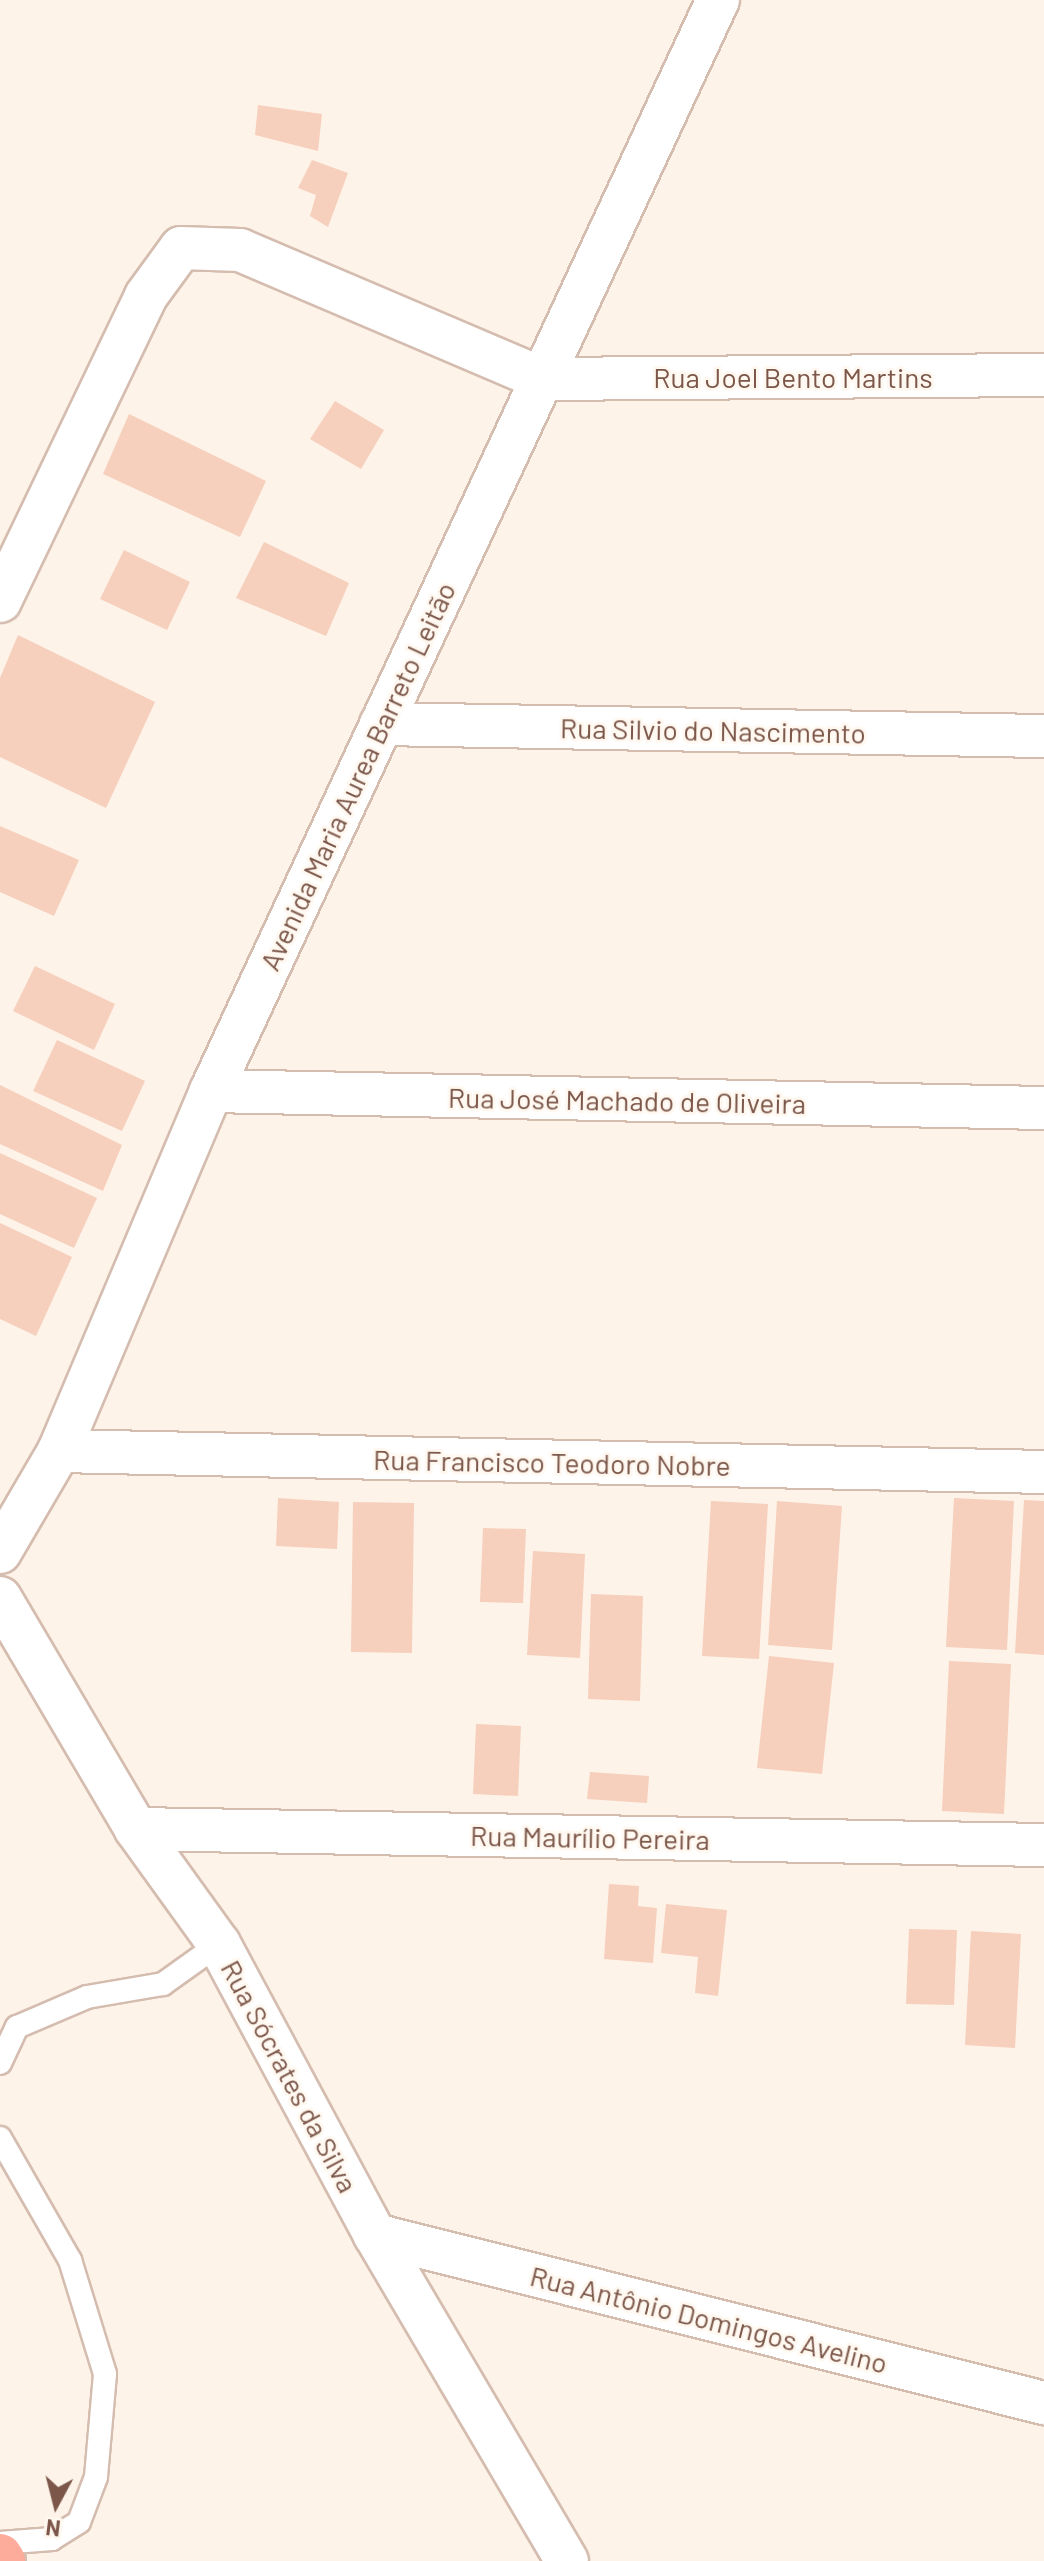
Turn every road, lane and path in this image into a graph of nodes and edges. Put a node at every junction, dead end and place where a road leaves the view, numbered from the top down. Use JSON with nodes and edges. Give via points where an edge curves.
{"nodes":[{"id":1,"x":718,"y":0,"type":"edge"},
{"id":2,"x":1044,"y":375,"type":"edge"},
{"id":3,"x":542,"y":379,"type":"junction"},
{"id":4,"x":0,"y":601,"type":"edge"},
{"id":5,"x":381,"y":724,"type":"junction"},
{"id":6,"x":1044,"y":736,"type":"edge"},
{"id":7,"x":211,"y":1091,"type":"junction"},
{"id":8,"x":1044,"y":1108,"type":"edge"},
{"id":9,"x":59,"y":1451,"type":"junction"},
{"id":10,"x":1044,"y":1472,"type":"edge"},
{"id":11,"x":0,"y":1552,"type":"edge"},
{"id":12,"x":0,"y":1598,"type":"edge"},
{"id":13,"x":136,"y":1829,"type":"junction"},
{"id":14,"x":1044,"y":1845,"type":"edge"},
{"id":15,"x":219,"y":1944,"type":"junction"},
{"id":16,"x":0,"y":2063,"type":"edge"},
{"id":17,"x":0,"y":2138,"type":"edge"},
{"id":18,"x":375,"y":2235,"type":"junction"},
{"id":19,"x":1044,"y":2403,"type":"edge"},
{"id":20,"x":0,"y":2543,"type":"edge"},
{"id":21,"x":0,"y":2556,"type":"edge"},
{"id":22,"x":3,"y":2561,"type":"edge"},
{"id":23,"x":567,"y":2561,"type":"edge"}],
"edges":[{"from":1,"to":3,"type":"street","name":"Avenida Maria Aurea Barreto Leitão"},
{"from":2,"to":3,"type":"street","name":"Rua Joel Bento Martins"},
{"from":3,"to":4,"type":"street","via":[[240,250],[181,248],[146,296]]},
{"from":3,"to":5,"type":"street","name":"Avenida Maria Aurea Barreto Leitão"},
{"from":5,"to":6,"type":"street","name":"Rua Silvio do Nascimento"},
{"from":5,"to":7,"type":"street","name":"Avenida Maria Aurea Barreto Leitão"},
{"from":7,"to":8,"type":"street","name":"Rua José Machado de Oliveira"},
{"from":7,"to":9,"type":"street","name":"Avenida Maria Aurea Barreto Leitão"},
{"from":9,"to":10,"type":"street","name":"Rua Francisco Teodoro Nobre"},
{"from":9,"to":11,"type":"street","name":"Avenida Maria Aurea Barreto Leitão"},
{"from":12,"to":13,"type":"street","name":"Rua Sócrates da Silva"},
{"from":13,"to":14,"type":"street","name":"Rua Maurílio Pereira"},
{"from":13,"to":15,"type":"street","name":"Rua Sócrates da Silva"},
{"from":15,"to":16,"type":"lane","via":[[163,1984],[87,1997],[17,2027]]},
{"from":15,"to":18,"type":"street","name":"Rua Sócrates da Silva"},
{"from":17,"to":20,"type":"lane","via":[[70,2260],[105,2374],[96,2477],[79,2522],[52,2539]]},
{"from":18,"to":19,"type":"street","name":"Rua Antônio Domingos Avelino"},
{"from":18,"to":23,"type":"street","name":"Rua Sócrates da Silva"},
{"from":21,"to":22,"type":"highway"}]}
